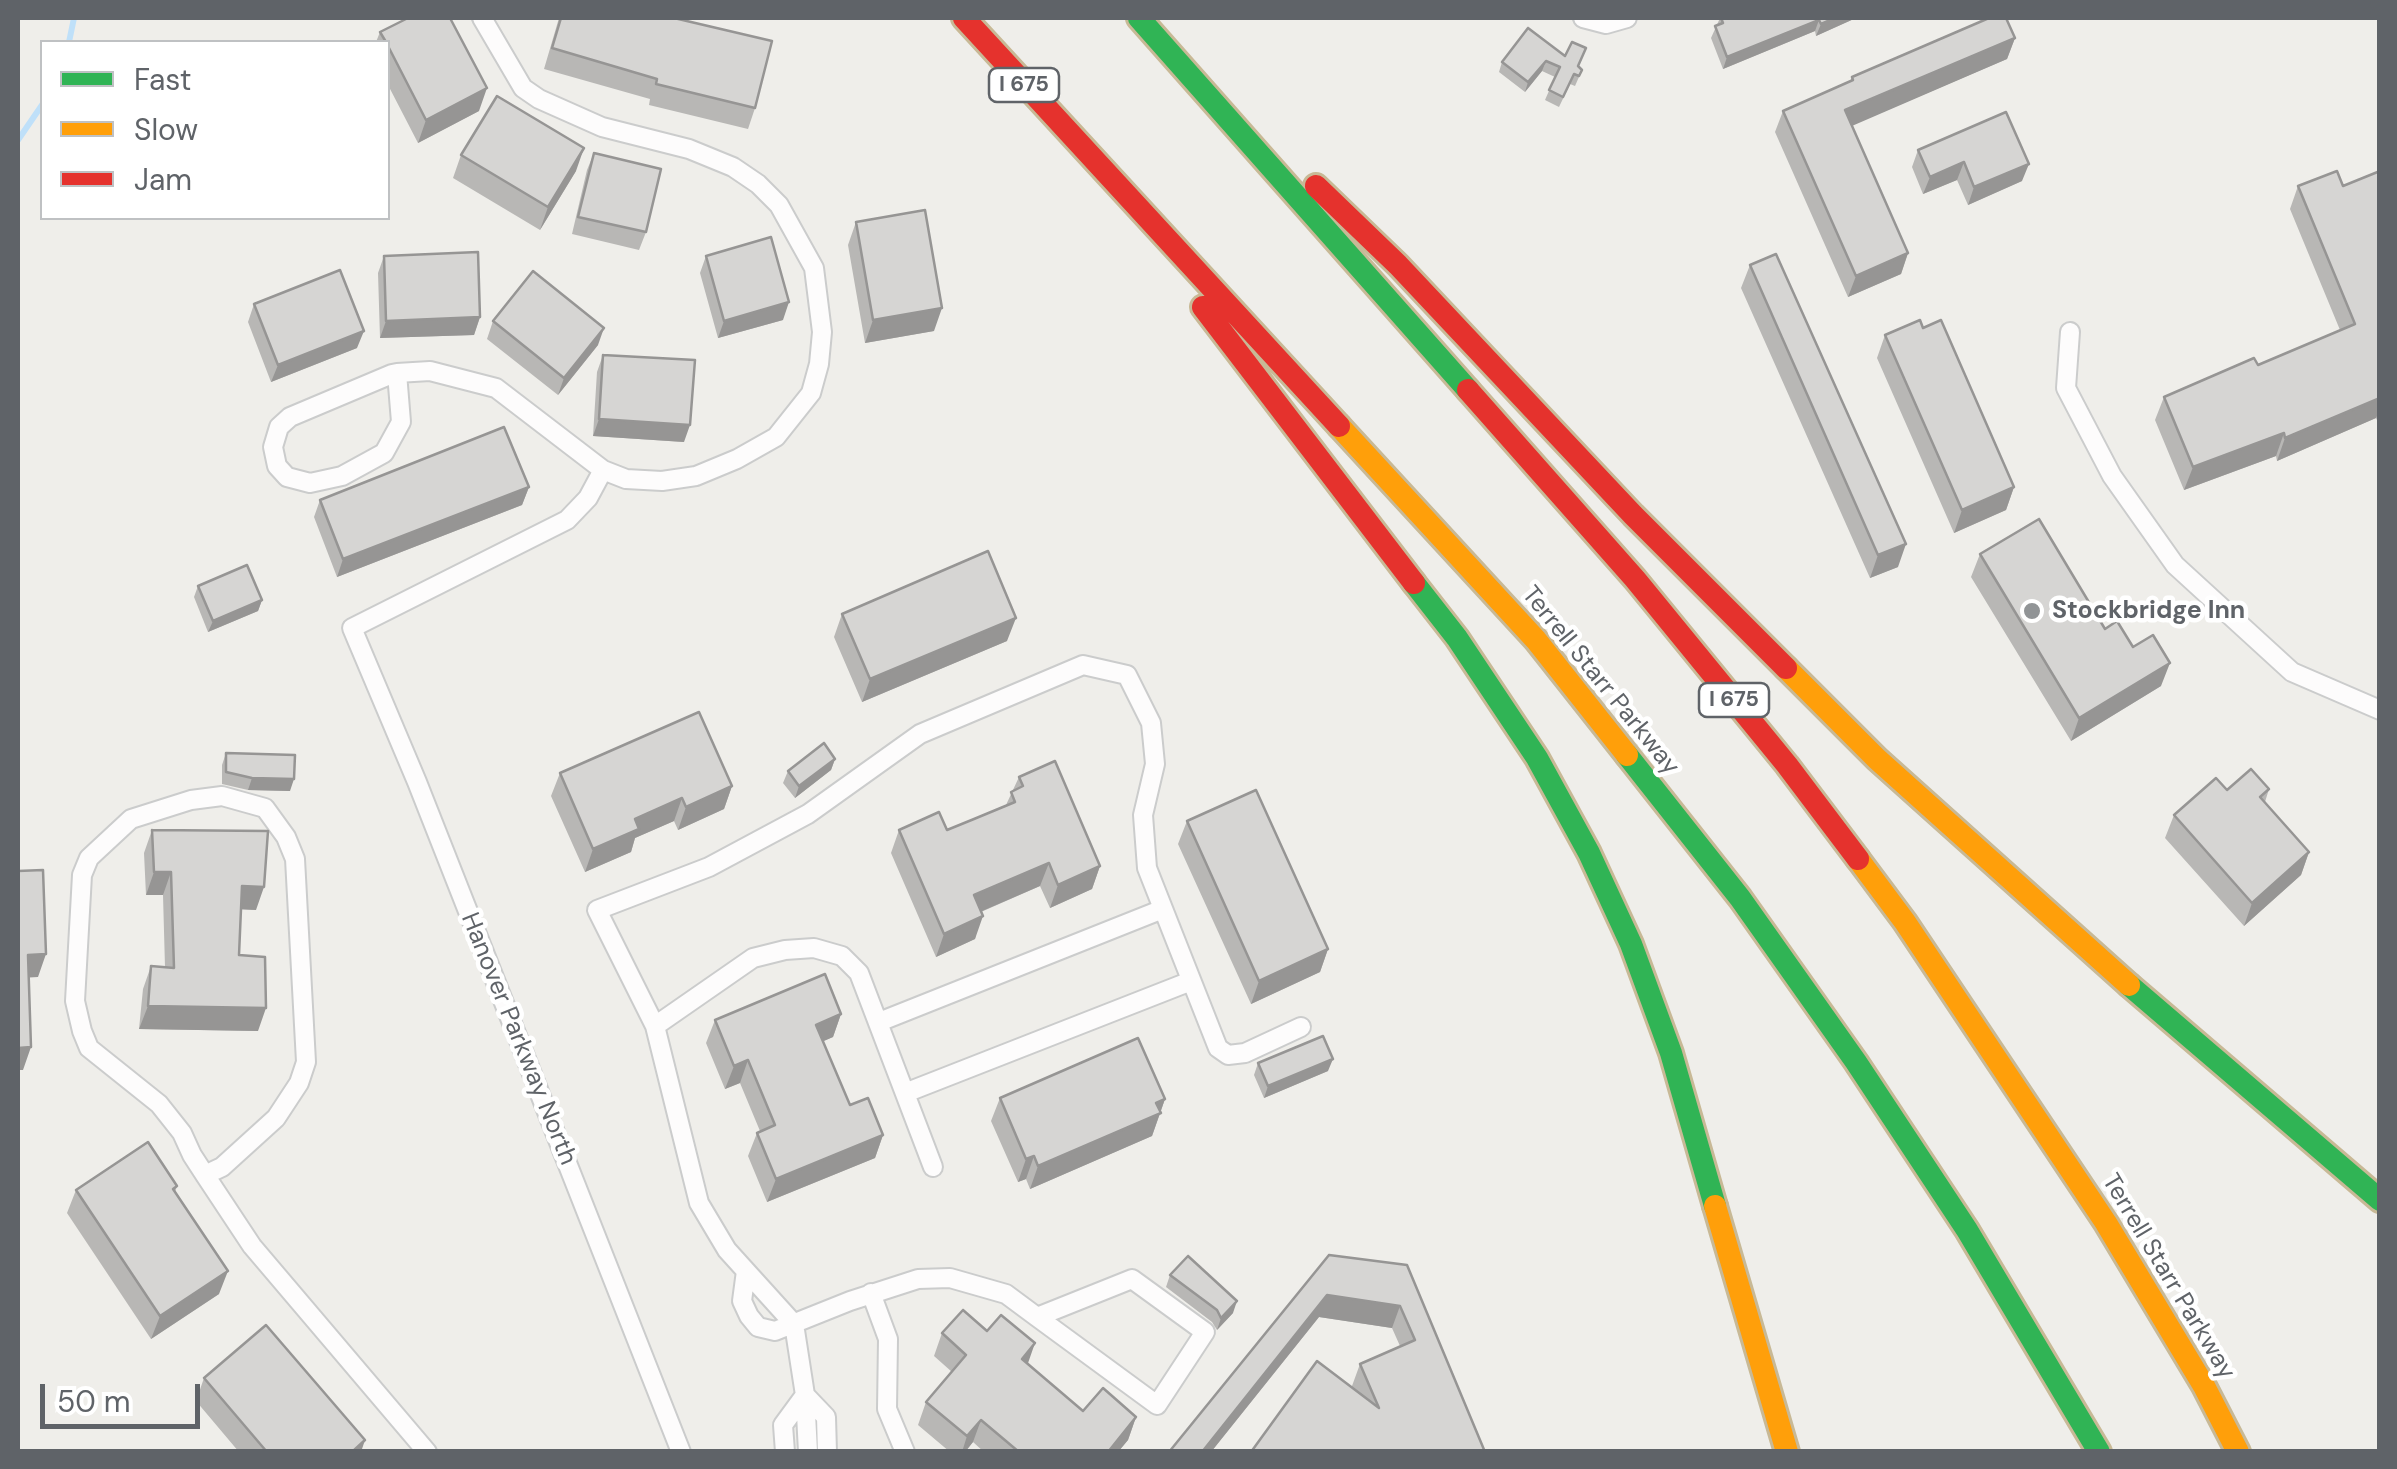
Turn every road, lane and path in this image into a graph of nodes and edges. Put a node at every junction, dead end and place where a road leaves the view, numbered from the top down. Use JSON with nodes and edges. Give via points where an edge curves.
{"nodes":[{"id":1,"x":482,"y":18,"type":"edge"},
{"id":2,"x":964,"y":18,"type":"edge"},
{"id":3,"x":1139,"y":18,"type":"edge"},
{"id":4,"x":1584,"y":18,"type":"edge"},
{"id":5,"x":1627,"y":18,"type":"edge"},
{"id":6,"x":1162,"y":43,"type":"junction"},
{"id":7,"x":1085,"y":152,"type":"junction"},
{"id":8,"x":2070,"y":332,"type":"dead end"},
{"id":9,"x":397,"y":373,"type":"junction"},
{"id":10,"x":603,"y":470,"type":"junction"},
{"id":11,"x":2380,"y":710,"type":"edge"},
{"id":12,"x":1163,"y":909,"type":"junction"},
{"id":13,"x":1190,"y":982,"type":"junction"},
{"id":14,"x":879,"y":1022,"type":"junction"},
{"id":15,"x":655,"y":1026,"type":"junction"},
{"id":16,"x":1301,"y":1027,"type":"dead end"},
{"id":17,"x":905,"y":1092,"type":"junction"},
{"id":18,"x":933,"y":1166,"type":"dead end"},
{"id":19,"x":205,"y":1175,"type":"junction"},
{"id":20,"x":2380,"y":1200,"type":"edge"},
{"id":21,"x":746,"y":1271,"type":"junction"},
{"id":22,"x":871,"y":1293,"type":"junction"},
{"id":23,"x":1037,"y":1316,"type":"junction"},
{"id":24,"x":794,"y":1324,"type":"junction"},
{"id":25,"x":805,"y":1395,"type":"junction"},
{"id":26,"x":427,"y":1452,"type":"edge"},
{"id":27,"x":680,"y":1452,"type":"edge"},
{"id":28,"x":784,"y":1452,"type":"edge"},
{"id":29,"x":808,"y":1452,"type":"edge"},
{"id":30,"x":827,"y":1452,"type":"edge"},
{"id":31,"x":905,"y":1452,"type":"edge"},
{"id":32,"x":1787,"y":1452,"type":"edge"},
{"id":33,"x":2099,"y":1452,"type":"edge"},
{"id":34,"x":2238,"y":1452,"type":"edge"}],
"edges":[{"from":1,"to":10,"type":"street","via":[[523,88],[539,99],[602,127],[689,149],[758,184],[793,225],[814,268],[820,364],[811,393],[776,437],[696,476],[626,478]]},
{"from":2,"to":7,"type":"highway","name":"Terrell Starr Parkway","number":"I 675"},
{"from":3,"to":6,"type":"highway","name":"Terrell Starr Parkway","number":"I 675"},
{"from":4,"to":5,"type":"street","via":[[1606,24]]},
{"from":6,"to":20,"type":"highway","via":[[1398,264],[1632,516],[1877,760]]},
{"from":6,"to":34,"type":"highway","name":"Terrell Starr Parkway","number":"I 675","via":[[1636,579],[1786,765],[1916,938],[2106,1222]]},
{"from":7,"to":32,"type":"highway","via":[[1457,638],[1537,758],[1589,853],[1672,1053]]},
{"from":7,"to":33,"type":"highway","name":"Terrell Starr Parkway","number":"I 675","via":[[1536,640],[1740,898],[1922,1160]]},
{"from":8,"to":11,"type":"street","via":[[2066,388],[2112,476],[2175,565],[2292,672]]},
{"from":9,"to":9,"type":"street","via":[[290,417],[273,447],[277,466],[310,484],[384,453],[401,422]]},
{"from":9,"to":10,"type":"street","via":[[430,371],[496,388]]},
{"from":10,"to":27,"type":"street","name":"Hanover Parkway North","via":[[567,520],[352,628]]},
{"from":12,"to":13,"type":"street"},
{"from":12,"to":14,"type":"street"},
{"from":12,"to":15,"type":"street","via":[[1147,868],[1144,832],[1154,764],[1151,723],[1127,675],[1083,664],[920,734],[808,814],[709,866],[598,910]]},
{"from":13,"to":16,"type":"street","via":[[1218,1048],[1228,1056]]},
{"from":13,"to":17,"type":"street"},
{"from":14,"to":15,"type":"street","via":[[860,972],[842,956],[814,948],[753,958]]},
{"from":14,"to":17,"type":"street"},
{"from":15,"to":21,"type":"street","via":[[699,1203]]},
{"from":17,"to":18,"type":"street"},
{"from":19,"to":19,"type":"street","via":[[159,1104],[89,1048],[75,1001],[82,874],[89,858],[131,819],[222,796],[265,808],[295,859],[306,1062],[276,1118]]},
{"from":19,"to":26,"type":"street","via":[[252,1246]]},
{"from":21,"to":24,"type":"street"},
{"from":21,"to":24,"type":"street","via":[[742,1300],[758,1327],[775,1332]]},
{"from":22,"to":23,"type":"street","via":[[918,1278],[950,1278],[1006,1294]]},
{"from":22,"to":24,"type":"street"},
{"from":22,"to":31,"type":"street","via":[[888,1338],[887,1409]]},
{"from":23,"to":23,"type":"street","via":[[1132,1279],[1205,1332],[1157,1405]]},
{"from":24,"to":25,"type":"street"},
{"from":25,"to":28,"type":"street","via":[[783,1425]]},
{"from":25,"to":29,"type":"street"},
{"from":25,"to":30,"type":"street","via":[[826,1418]]}]}
